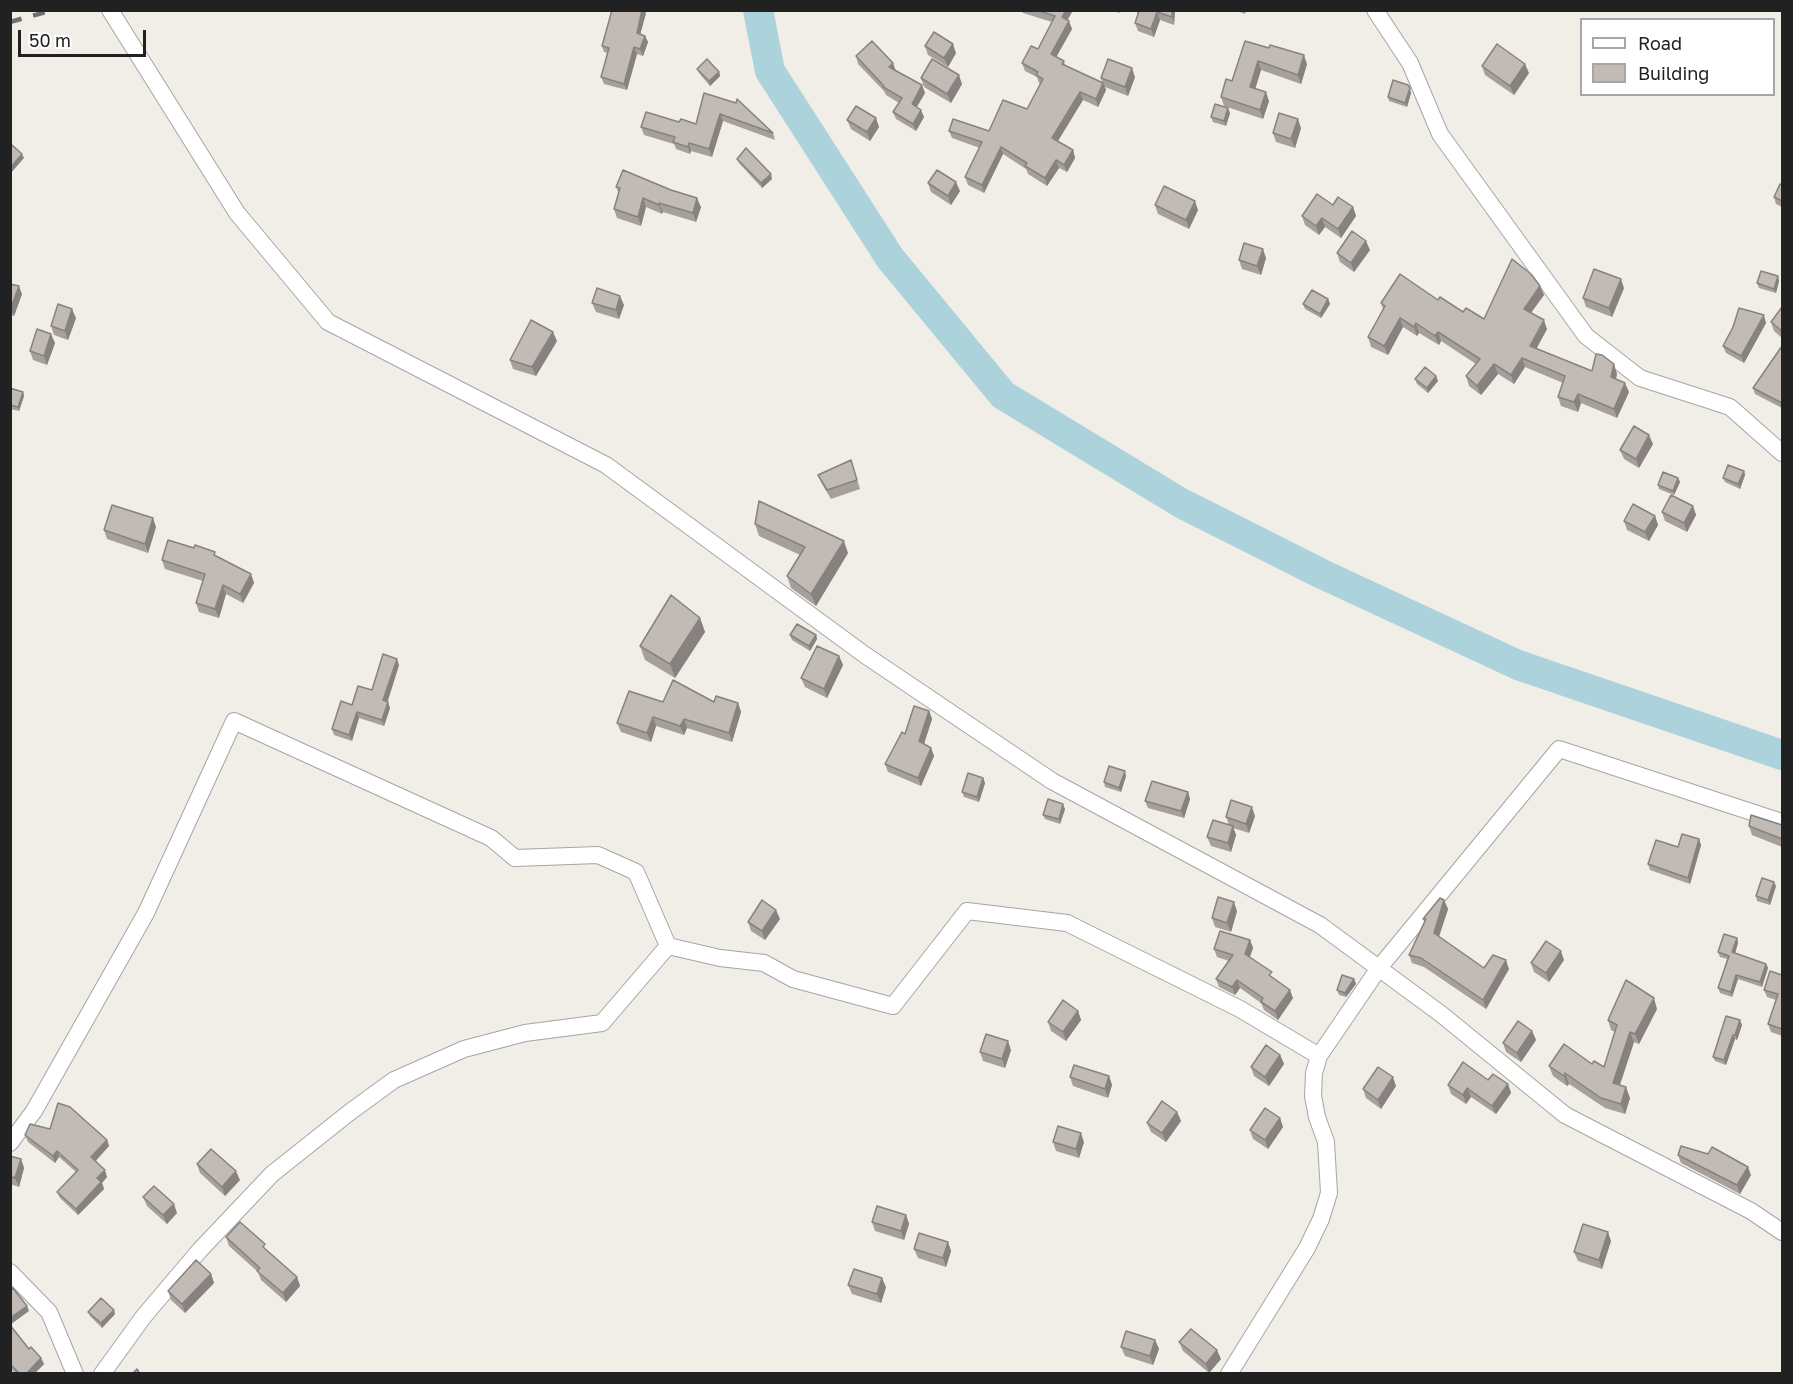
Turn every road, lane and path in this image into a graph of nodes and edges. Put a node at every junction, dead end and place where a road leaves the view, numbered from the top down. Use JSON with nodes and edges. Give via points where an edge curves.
{"nodes":[{"id":1,"x":110,"y":10,"type":"edge"},
{"id":2,"x":1375,"y":10,"type":"edge"},
{"id":3,"x":1782,"y":453,"type":"edge"},
{"id":4,"x":1782,"y":822,"type":"edge"},
{"id":5,"x":668,"y":946,"type":"junction"},
{"id":6,"x":1379,"y":968,"type":"junction"},
{"id":7,"x":1319,"y":1056,"type":"junction"},
{"id":8,"x":10,"y":1143,"type":"edge"},
{"id":9,"x":1782,"y":1232,"type":"edge"},
{"id":10,"x":10,"y":1272,"type":"edge"},
{"id":11,"x":75,"y":1374,"type":"edge"},
{"id":12,"x":102,"y":1374,"type":"edge"},
{"id":13,"x":1229,"y":1374,"type":"edge"}],
"edges":[{"from":1,"to":6,"type":"street","via":[[237,213],[328,322],[606,465],[865,655],[1052,781],[1320,924]]},
{"from":2,"to":3,"type":"street","via":[[1410,63],[1440,134],[1586,336],[1640,378],[1730,407]]},
{"from":4,"to":6,"type":"street","via":[[1559,749]]},
{"from":5,"to":7,"type":"street","via":[[764,963],[793,980],[893,1006],[968,911],[1067,923],[1240,1009]]},
{"from":5,"to":8,"type":"street","via":[[636,872],[598,855],[515,858],[491,838],[234,721],[146,913],[34,1111]]},
{"from":5,"to":12,"type":"street","via":[[602,1023],[525,1033],[464,1049],[394,1080],[350,1112],[272,1174],[248,1199],[144,1316]]},
{"from":6,"to":7,"type":"street"},
{"from":6,"to":9,"type":"street","via":[[1565,1115],[1751,1211]]},
{"from":7,"to":13,"type":"street","via":[[1313,1096],[1326,1143],[1329,1192],[1322,1219]]},
{"from":10,"to":11,"type":"street","via":[[49,1312]]}]}
